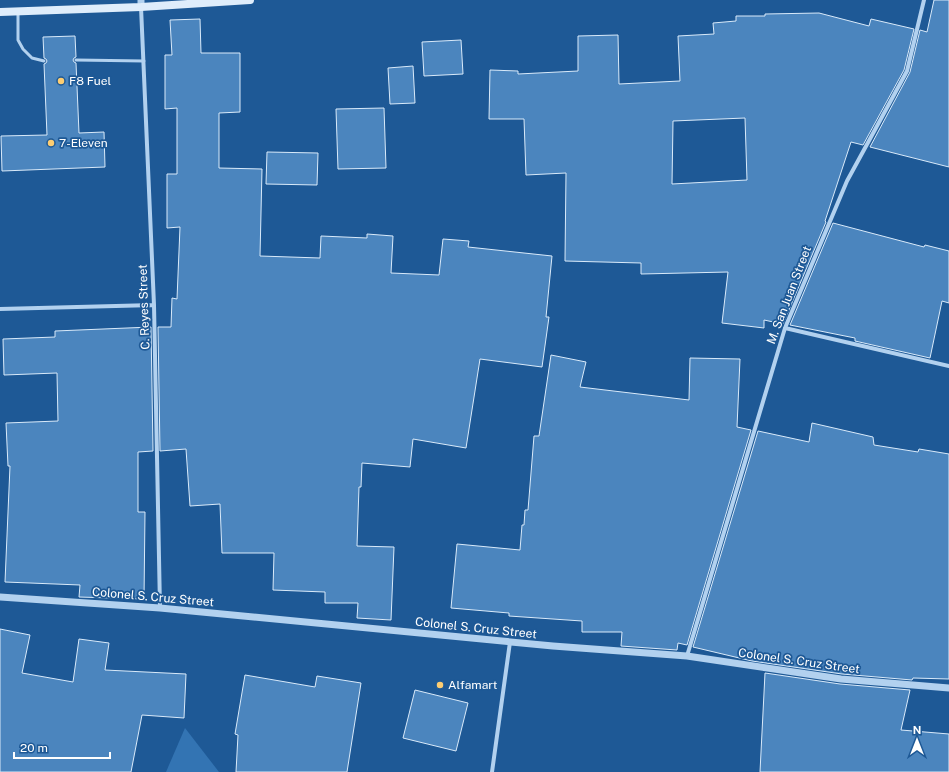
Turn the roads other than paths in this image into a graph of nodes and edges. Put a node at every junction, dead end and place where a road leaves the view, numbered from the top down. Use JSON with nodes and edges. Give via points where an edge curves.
{"nodes":[{"id":1,"x":250,"y":0,"type":"edge"},
{"id":2,"x":924,"y":0,"type":"edge"},
{"id":3,"x":141,"y":3,"type":"edge"},
{"id":4,"x":18,"y":11,"type":"junction"},
{"id":5,"x":0,"y":12,"type":"edge"},
{"id":6,"x":76,"y":60,"type":"dead end"},
{"id":7,"x":44,"y":61,"type":"dead end"},
{"id":8,"x":144,"y":61,"type":"junction"},
{"id":9,"x":154,"y":305,"type":"junction"},
{"id":10,"x":0,"y":309,"type":"edge"},
{"id":11,"x":785,"y":328,"type":"junction"},
{"id":12,"x":949,"y":366,"type":"edge"},
{"id":13,"x":0,"y":597,"type":"edge"},
{"id":14,"x":160,"y":608,"type":"junction"},
{"id":15,"x":510,"y":642,"type":"junction"},
{"id":16,"x":687,"y":656,"type":"junction"},
{"id":17,"x":949,"y":688,"type":"edge"},
{"id":18,"x":492,"y":772,"type":"edge"}],
"edges":[{"from":1,"to":3,"type":"main road"},
{"from":2,"to":11,"type":"street","name":"M. San Juan Street","via":[[907,71],[847,181]]},
{"from":3,"to":4,"type":"main road"},
{"from":3,"to":8,"type":"street","name":"C. Reyes Street"},
{"from":4,"to":5,"type":"main road"},
{"from":4,"to":7,"type":"lane","via":[[18,40],[23,50],[32,58]]},
{"from":6,"to":8,"type":"lane"},
{"from":8,"to":9,"type":"street","name":"C. Reyes Street"},
{"from":9,"to":10,"type":"street"},
{"from":9,"to":14,"type":"street","name":"C. Reyes Street"},
{"from":11,"to":12,"type":"street"},
{"from":11,"to":16,"type":"street","name":"M. San Juan Street"},
{"from":13,"to":14,"type":"street","name":"Colonel S. Cruz Street"},
{"from":14,"to":15,"type":"street","name":"Colonel S. Cruz Street"},
{"from":15,"to":16,"type":"street","name":"Colonel S. Cruz Street"},
{"from":15,"to":18,"type":"street"},
{"from":16,"to":17,"type":"street","name":"Colonel S. Cruz Street","via":[[841,679]]}]}
